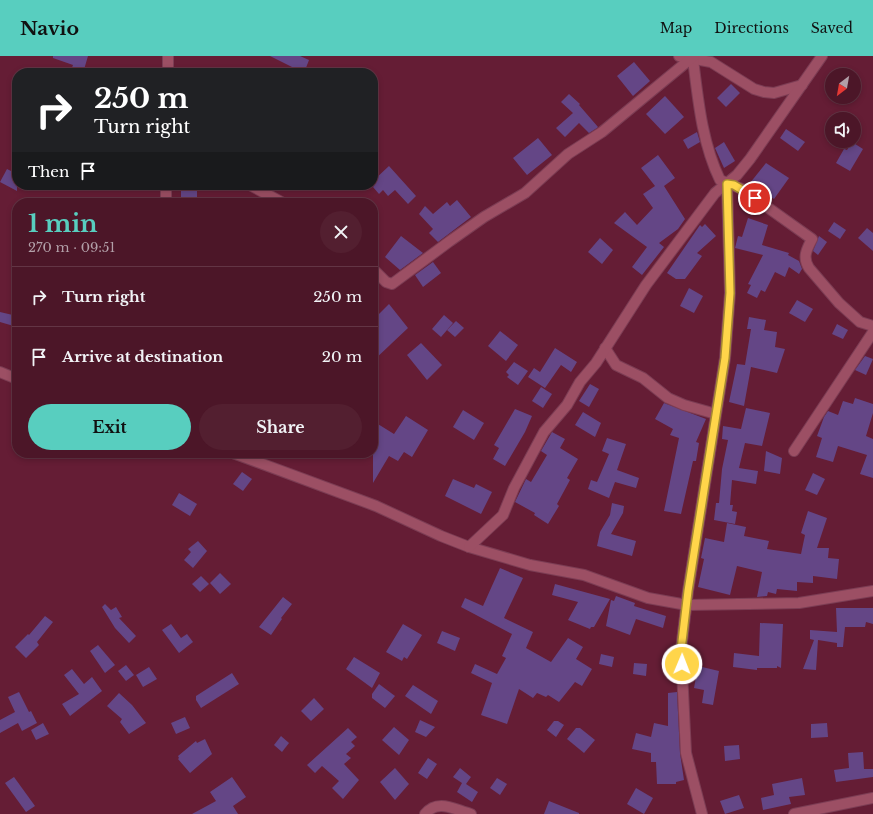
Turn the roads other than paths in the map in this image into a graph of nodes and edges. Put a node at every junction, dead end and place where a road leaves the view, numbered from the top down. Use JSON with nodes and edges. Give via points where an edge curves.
{"nodes":[{"id":1,"x":168,"y":56,"type":"edge"},
{"id":2,"x":679,"y":56,"type":"edge"},
{"id":3,"x":822,"y":56,"type":"edge"},
{"id":4,"x":694,"y":57,"type":"edge"},
{"id":5,"x":168,"y":68,"type":"edge"},
{"id":6,"x":802,"y":84,"type":"junction"},
{"id":7,"x":727,"y":184,"type":"junction"},
{"id":8,"x":259,"y":190,"type":"edge"},
{"id":9,"x":275,"y":198,"type":"edge"},
{"id":10,"x":378,"y":274,"type":"edge"},
{"id":11,"x":873,"y":326,"type":"edge"},
{"id":12,"x":873,"y":332,"type":"edge"},
{"id":13,"x":604,"y":348,"type":"junction"},
{"id":14,"x":0,"y":372,"type":"edge"},
{"id":15,"x":12,"y":377,"type":"edge"},
{"id":16,"x":716,"y":414,"type":"junction"},
{"id":17,"x":794,"y":451,"type":"dead end"},
{"id":18,"x":246,"y":458,"type":"edge"},
{"id":19,"x":469,"y":547,"type":"junction"},
{"id":20,"x":873,"y":591,"type":"edge"},
{"id":21,"x":687,"y":605,"type":"junction"},
{"id":22,"x":873,"y":798,"type":"edge"},
{"id":23,"x":425,"y":814,"type":"edge"},
{"id":24,"x":471,"y":814,"type":"edge"},
{"id":25,"x":701,"y":814,"type":"edge"},
{"id":26,"x":797,"y":814,"type":"edge"}],
"edges":[{"from":1,"to":5,"type":"street"},
{"from":2,"to":4,"type":"street"},
{"from":3,"to":6,"type":"street"},
{"from":4,"to":6,"type":"street","via":[[711,62],[754,89],[764,92],[774,93]]},
{"from":4,"to":7,"type":"street","via":[[700,110],[710,155],[720,180]]},
{"from":4,"to":10,"type":"street","via":[[602,132],[568,154],[525,193],[472,225],[392,284]]},
{"from":6,"to":7,"type":"street","via":[[750,159]]},
{"from":7,"to":11,"type":"street","via":[[742,189],[812,239],[805,253],[806,264],[839,303],[860,322]]},
{"from":7,"to":13,"type":"street","via":[[715,193],[646,285]]},
{"from":7,"to":16,"type":"street","via":[[730,293],[725,358]]},
{"from":8,"to":9,"type":"street"},
{"from":12,"to":17,"type":"street"},
{"from":13,"to":16,"type":"street","via":[[616,365],[643,378],[668,398]]},
{"from":13,"to":19,"type":"street","via":[[567,405],[544,432],[503,514]]},
{"from":14,"to":15,"type":"street"},
{"from":16,"to":21,"type":"street"},
{"from":18,"to":19,"type":"street","via":[[376,506]]},
{"from":19,"to":21,"type":"street","via":[[530,565],[584,575],[648,598]]},
{"from":20,"to":21,"type":"street","via":[[799,603]]},
{"from":21,"to":25,"type":"street","via":[[681,650],[686,753],[699,796]]},
{"from":22,"to":26,"type":"street"},
{"from":23,"to":24,"type":"street","via":[[429,809],[444,805]]}]}
